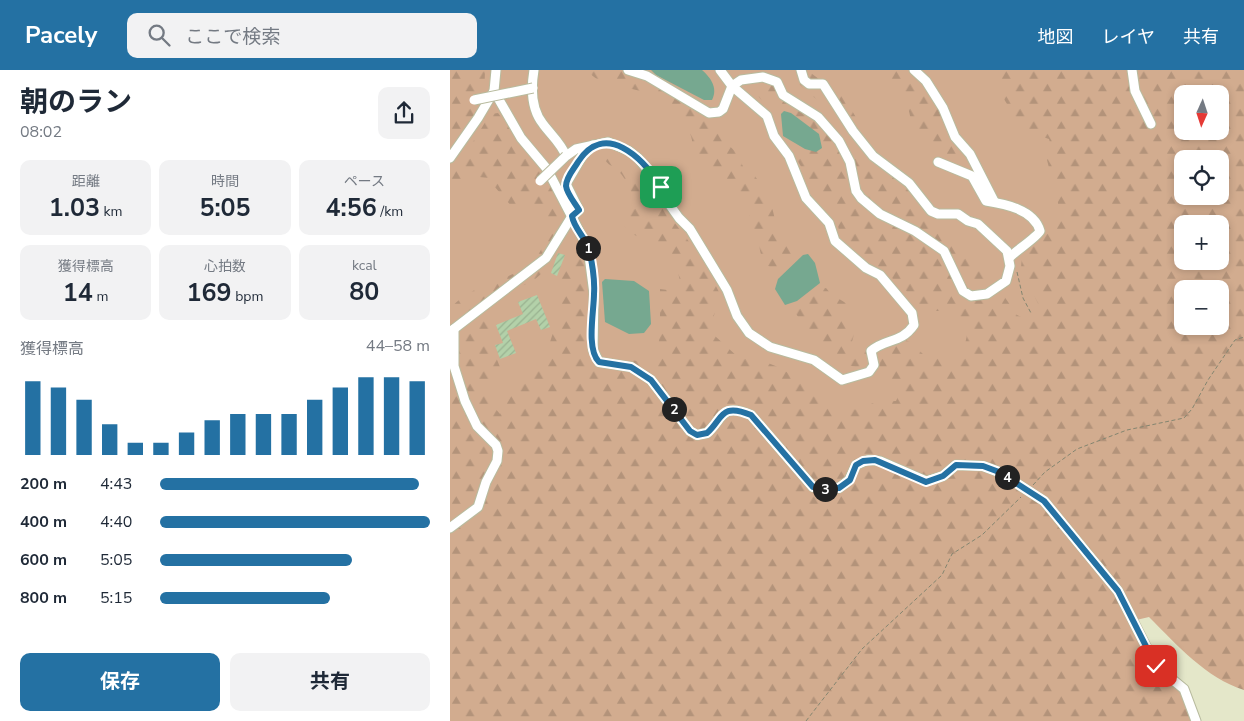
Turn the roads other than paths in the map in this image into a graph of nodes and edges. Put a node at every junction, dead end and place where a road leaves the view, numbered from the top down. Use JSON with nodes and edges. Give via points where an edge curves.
{"nodes":[{"id":1,"x":496,"y":70,"type":"edge"},
{"id":2,"x":534,"y":70,"type":"edge"},
{"id":3,"x":628,"y":70,"type":"edge"},
{"id":4,"x":801,"y":70,"type":"edge"},
{"id":5,"x":914,"y":70,"type":"edge"},
{"id":6,"x":1132,"y":70,"type":"edge"},
{"id":7,"x":722,"y":71,"type":"edge"},
{"id":8,"x":732,"y":86,"type":"junction"},
{"id":9,"x":534,"y":88,"type":"junction"},
{"id":10,"x":494,"y":92,"type":"junction"},
{"id":11,"x":474,"y":100,"type":"dead end"},
{"id":12,"x":1151,"y":124,"type":"dead end"},
{"id":13,"x":594,"y":144,"type":"junction"},
{"id":14,"x":566,"y":156,"type":"junction"},
{"id":15,"x":450,"y":158,"type":"edge"},
{"id":16,"x":938,"y":162,"type":"dead end"},
{"id":17,"x":540,"y":182,"type":"dead end"},
{"id":18,"x":994,"y":201,"type":"junction"},
{"id":19,"x":572,"y":216,"type":"junction"},
{"id":20,"x":1010,"y":257,"type":"junction"},
{"id":21,"x":452,"y":331,"type":"edge"},
{"id":22,"x":450,"y":528,"type":"edge"},
{"id":23,"x":1196,"y":721,"type":"edge"}],
"edges":[{"from":1,"to":10,"type":"street"},
{"from":2,"to":9,"type":"street"},
{"from":3,"to":8,"type":"street","via":[[647,76],[708,113],[723,109]]},
{"from":4,"to":20,"type":"street","via":[[809,84],[823,84],[873,156],[909,183],[931,211],[958,214],[978,224]]},
{"from":5,"to":18,"type":"street","via":[[926,81],[943,108],[955,137],[970,154]]},
{"from":6,"to":12,"type":"street","via":[[1135,91]]},
{"from":7,"to":8,"type":"street"},
{"from":8,"to":13,"type":"street","via":[[767,116],[774,136],[791,160],[806,198],[829,223],[835,241],[866,268],[880,275],[915,320],[906,336],[882,343],[871,351],[874,365],[869,372],[840,381],[814,360],[765,345],[749,333],[690,229],[638,158],[608,142]]},
{"from":8,"to":20,"type":"street","via":[[746,78],[771,78],[790,101],[818,117],[839,141],[850,162],[856,191],[861,198],[880,214],[915,231],[944,251],[963,291],[971,296],[987,294],[1006,281]]},
{"from":9,"to":11,"type":"street","bridge":true},
{"from":9,"to":14,"type":"street","via":[[535,111]]},
{"from":10,"to":15,"type":"street"},
{"from":10,"to":19,"type":"street","via":[[522,138],[547,169]]},
{"from":13,"to":14,"type":"street"},
{"from":13,"to":19,"type":"street","via":[[568,177],[567,189],[579,210]]},
{"from":14,"to":17,"type":"street","bridge":true},
{"from":16,"to":18,"type":"street","via":[[972,176],[982,198]]},
{"from":18,"to":20,"type":"street","via":[[1014,207],[1036,222],[1040,230]]},
{"from":19,"to":21,"type":"street","via":[[546,258]]},
{"from":19,"to":23,"type":"street","via":[[573,224],[588,248],[594,294],[593,350],[602,364],[631,367],[651,380],[690,431],[697,435],[707,433],[726,411],[751,415],[810,485],[820,488],[833,489],[846,484],[858,463],[875,460],[926,482],[943,476],[956,465],[983,466],[999,472],[1044,501],[1118,591],[1156,666],[1184,689]]},
{"from":21,"to":22,"type":"street","via":[[454,366],[464,401],[477,426],[498,451],[478,507]]}]}
